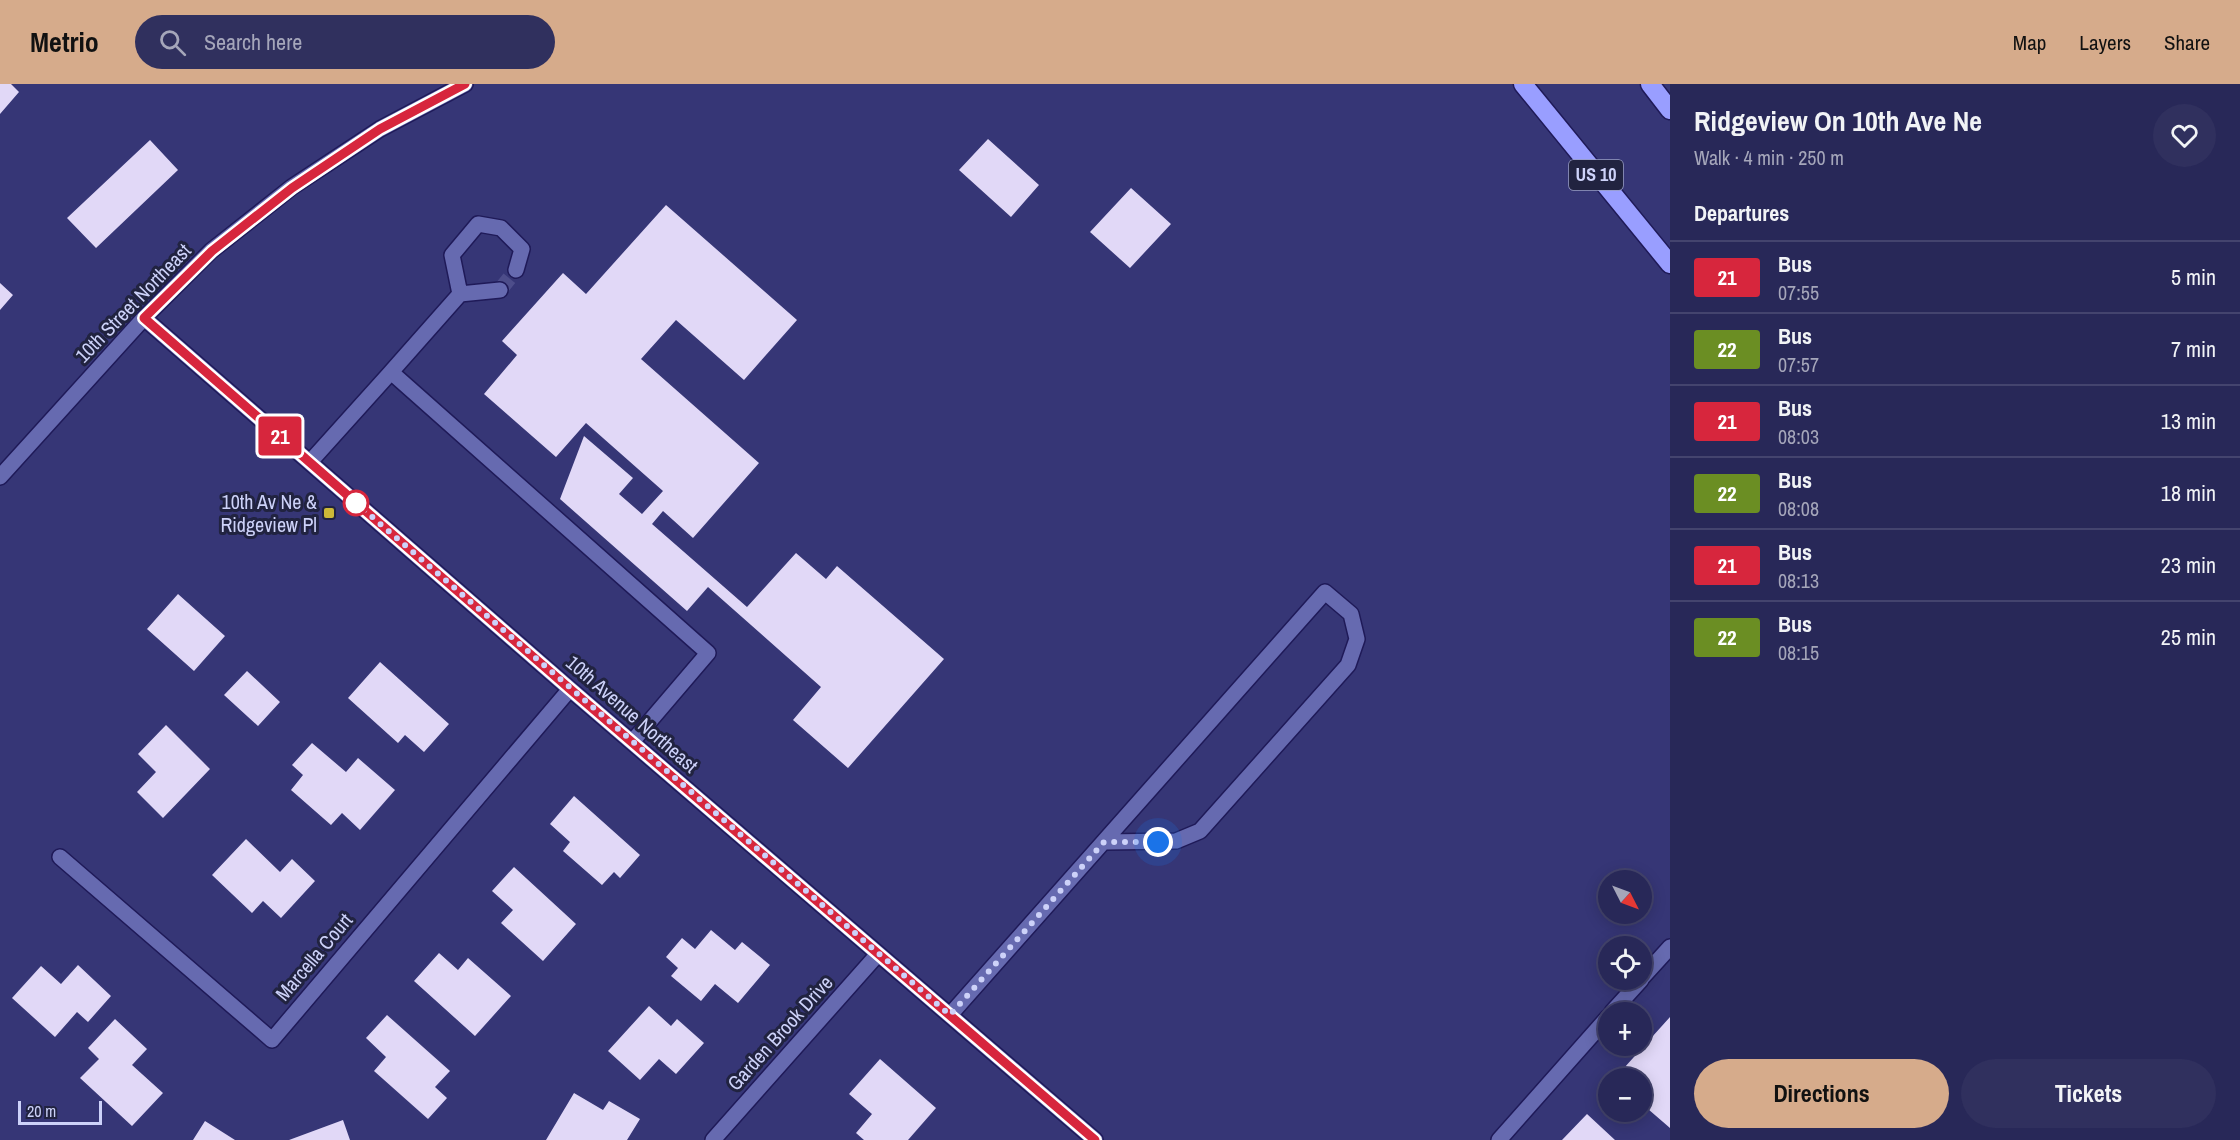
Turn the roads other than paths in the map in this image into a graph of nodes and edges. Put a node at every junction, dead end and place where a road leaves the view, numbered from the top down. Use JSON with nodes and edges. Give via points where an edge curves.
{"nodes":[{"id":1,"x":465,"y":84,"type":"edge"},
{"id":2,"x":1523,"y":84,"type":"edge"},
{"id":3,"x":1650,"y":84,"type":"edge"},
{"id":4,"x":1670,"y":110,"type":"edge"},
{"id":5,"x":1670,"y":264,"type":"edge"},
{"id":6,"x":516,"y":270,"type":"tunnel mouth"},
{"id":7,"x":500,"y":290,"type":"dead end"},
{"id":8,"x":460,"y":294,"type":"junction"},
{"id":9,"x":144,"y":318,"type":"junction"},
{"id":10,"x":391,"y":372,"type":"junction"},
{"id":11,"x":310,"y":462,"type":"junction"},
{"id":12,"x":0,"y":477,"type":"edge"},
{"id":13,"x":570,"y":689,"type":"junction"},
{"id":14,"x":632,"y":742,"type":"junction"},
{"id":15,"x":1104,"y":842,"type":"junction"},
{"id":16,"x":60,"y":857,"type":"dead end"},
{"id":17,"x":1668,"y":953,"type":"edge"},
{"id":18,"x":878,"y":954,"type":"junction"},
{"id":19,"x":1652,"y":968,"type":"edge"},
{"id":20,"x":1631,"y":990,"type":"edge"},
{"id":21,"x":1621,"y":1002,"type":"edge"},
{"id":22,"x":950,"y":1015,"type":"junction"},
{"id":23,"x":1598,"y":1028,"type":"edge"},
{"id":24,"x":713,"y":1140,"type":"edge"},
{"id":25,"x":1095,"y":1140,"type":"edge"},
{"id":26,"x":1499,"y":1140,"type":"edge"}],
"edges":[{"from":1,"to":9,"type":"street","name":"10th Street Northeast","via":[[380,129],[292,188],[212,251]]},
{"from":2,"to":5,"type":"highway","number":"US 10"},
{"from":3,"to":4,"type":"highway"},
{"from":6,"to":8,"type":"street","via":[[522,249],[501,228],[478,224],[452,255]]},
{"from":7,"to":8,"type":"street"},
{"from":8,"to":10,"type":"street"},
{"from":9,"to":11,"type":"street","name":"10th Avenue Northeast"},
{"from":9,"to":12,"type":"street","name":"10th Street Northeast"},
{"from":10,"to":11,"type":"street"},
{"from":10,"to":14,"type":"street","via":[[708,653]]},
{"from":11,"to":13,"type":"street","name":"10th Avenue Northeast"},
{"from":13,"to":14,"type":"street","name":"10th Avenue Northeast"},
{"from":13,"to":16,"type":"street","name":"Marcella Court","via":[[272,1040]]},
{"from":14,"to":18,"type":"street","name":"10th Avenue Northeast"},
{"from":15,"to":15,"type":"street","via":[[1176,842],[1200,831],[1348,665],[1357,639],[1351,614],[1325,592]]},
{"from":15,"to":22,"type":"street"},
{"from":17,"to":19,"type":"street"},
{"from":18,"to":22,"type":"street","name":"10th Avenue Northeast"},
{"from":18,"to":24,"type":"street","name":"Garden Brook Drive"},
{"from":20,"to":21,"type":"street"},
{"from":22,"to":25,"type":"street","name":"10th Avenue Northeast"},
{"from":23,"to":26,"type":"street"}]}
